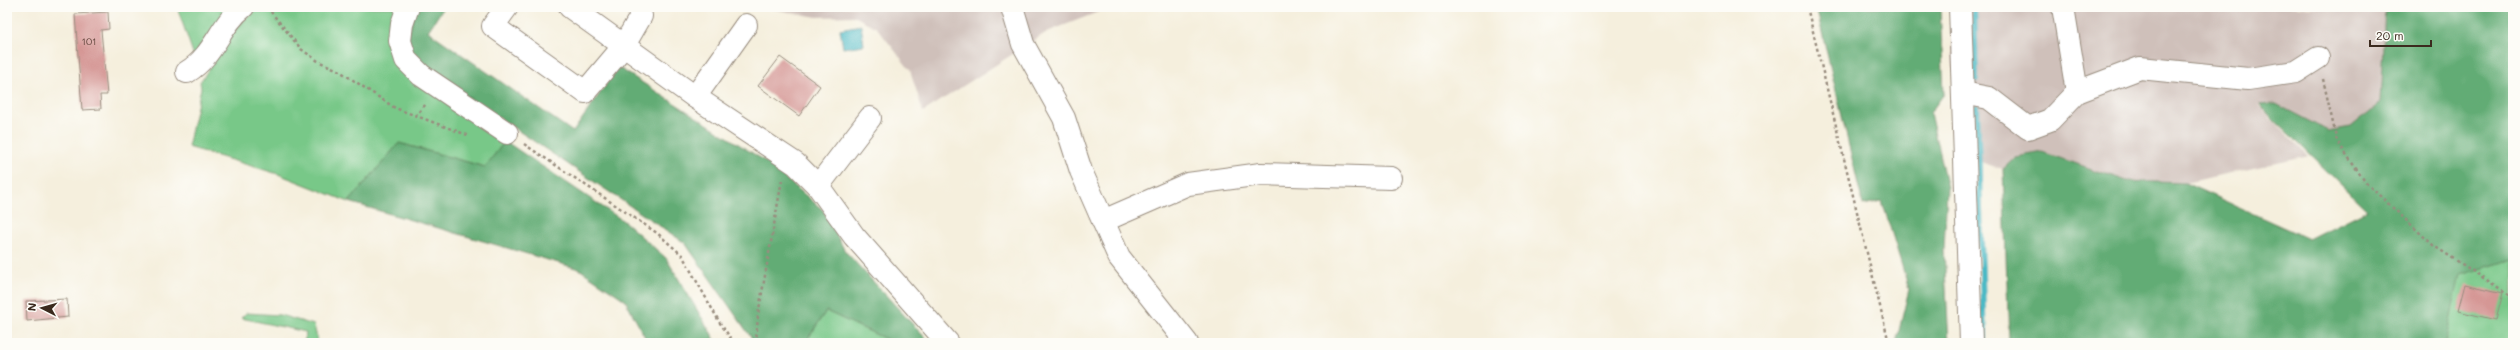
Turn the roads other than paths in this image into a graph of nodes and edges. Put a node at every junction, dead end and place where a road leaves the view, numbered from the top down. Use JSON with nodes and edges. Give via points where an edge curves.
{"nodes":[{"id":1,"x":243,"y":7,"type":"edge"},
{"id":2,"x":408,"y":7,"type":"edge"},
{"id":3,"x":507,"y":7,"type":"edge"},
{"id":4,"x":570,"y":7,"type":"edge"},
{"id":5,"x":638,"y":7,"type":"edge"},
{"id":6,"x":1012,"y":7,"type":"edge"},
{"id":7,"x":1960,"y":7,"type":"edge"},
{"id":8,"x":2063,"y":7,"type":"edge"},
{"id":9,"x":746,"y":25,"type":"dead end"},
{"id":10,"x":623,"y":47,"type":"junction"},
{"id":11,"x":2318,"y":58,"type":"road end"},
{"id":12,"x":187,"y":72,"type":"dead end"},
{"id":13,"x":2077,"y":92,"type":"junction"},
{"id":14,"x":1963,"y":93,"type":"junction"},
{"id":15,"x":695,"y":97,"type":"junction"},
{"id":16,"x":870,"y":118,"type":"dead end"},
{"id":17,"x":507,"y":133,"type":"road end"},
{"id":18,"x":1391,"y":178,"type":"dead end"},
{"id":19,"x":818,"y":186,"type":"junction"},
{"id":20,"x":1103,"y":221,"type":"junction"},
{"id":21,"x":948,"y":343,"type":"edge"},
{"id":22,"x":1187,"y":343,"type":"edge"},
{"id":23,"x":1971,"y":343,"type":"edge"}],
"edges":[{"from":1,"to":12,"type":"lane","via":[[234,15],[201,64]]},
{"from":2,"to":17,"type":"lane","via":[[400,40],[406,60],[421,75]]},
{"from":3,"to":10,"type":"lane","via":[[494,26],[585,92]]},
{"from":4,"to":10,"type":"lane"},
{"from":5,"to":10,"type":"lane","via":[[641,16]]},
{"from":6,"to":20,"type":"lane","via":[[1023,44],[1064,118],[1081,171]]},
{"from":7,"to":14,"type":"lane"},
{"from":8,"to":13,"type":"lane"},
{"from":9,"to":15,"type":"lane"},
{"from":10,"to":15,"type":"lane"},
{"from":11,"to":13,"type":"lane","via":[[2296,72],[2248,79],[2140,68]]},
{"from":13,"to":14,"type":"lane","via":[[2050,120],[2028,128],[1989,98]]},
{"from":14,"to":23,"type":"lane"},
{"from":15,"to":19,"type":"lane","via":[[796,164]]},
{"from":16,"to":19,"type":"lane"},
{"from":18,"to":20,"type":"lane","via":[[1261,174],[1188,184]]},
{"from":19,"to":21,"type":"lane","via":[[854,236]]},
{"from":20,"to":22,"type":"lane","via":[[1119,257]]}]}
